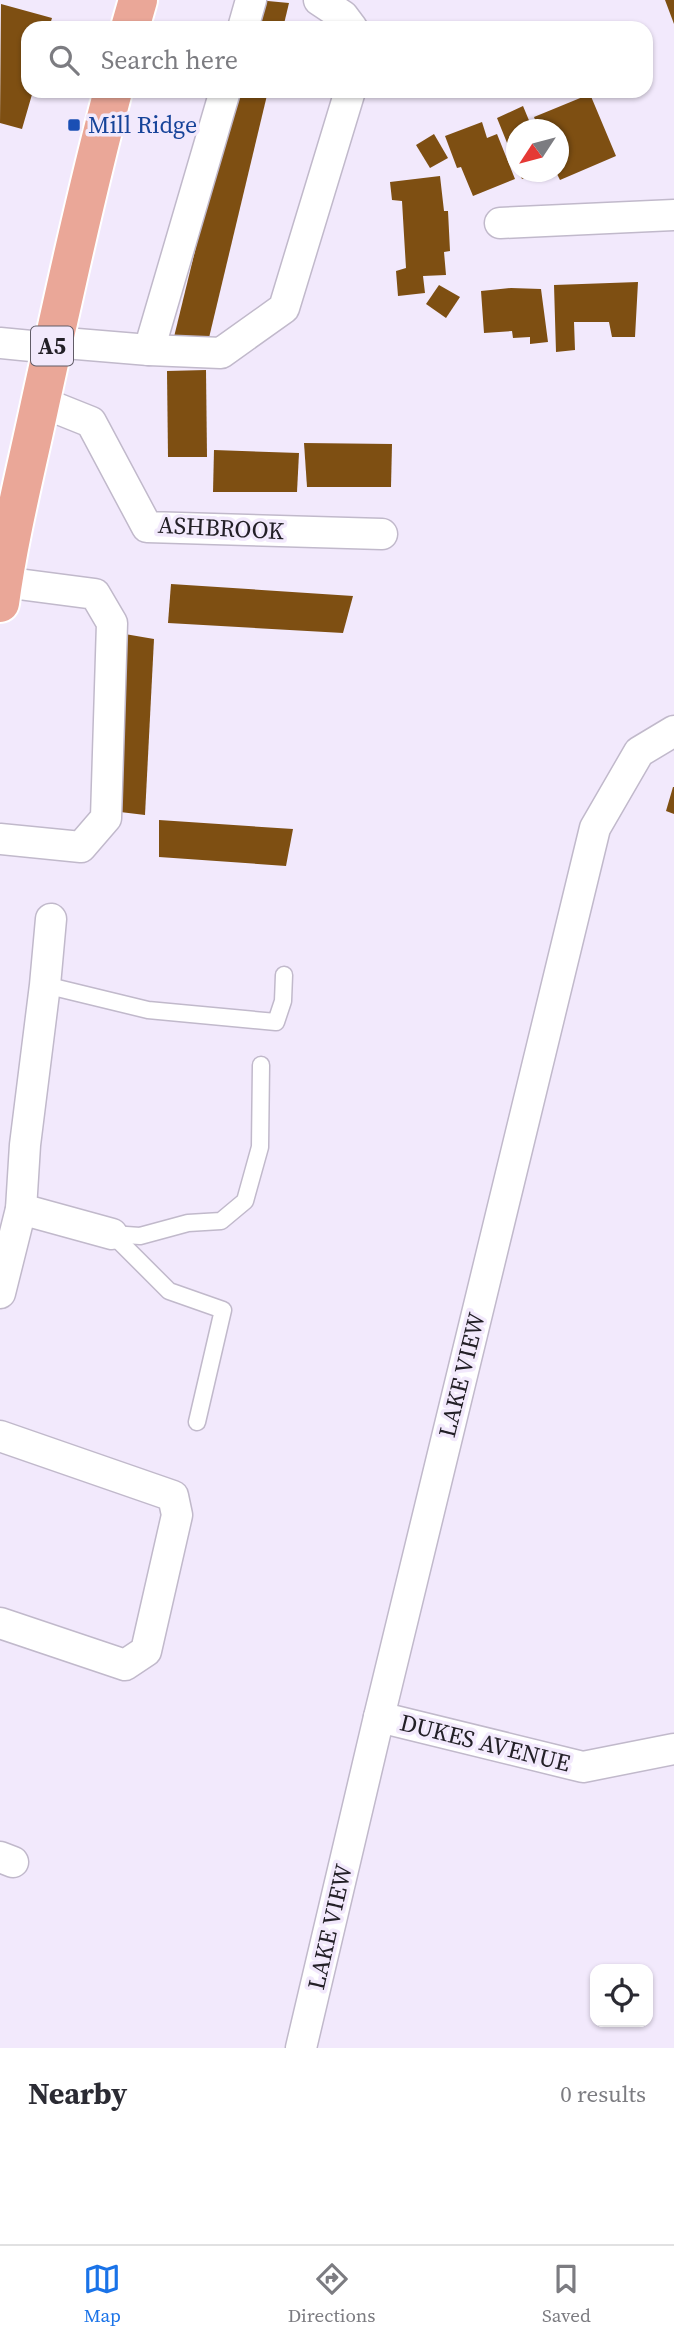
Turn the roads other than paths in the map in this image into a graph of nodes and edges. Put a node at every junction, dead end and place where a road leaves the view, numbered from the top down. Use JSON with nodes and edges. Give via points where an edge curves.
{"nodes":[{"id":1,"x":251,"y":0,"type":"edge"},
{"id":2,"x":319,"y":0,"type":"edge"},
{"id":3,"x":245,"y":21,"type":"edge"},
{"id":4,"x":347,"y":21,"type":"edge"},
{"id":5,"x":111,"y":98,"type":"edge"},
{"id":6,"x":223,"y":98,"type":"edge"},
{"id":7,"x":348,"y":98,"type":"edge"},
{"id":8,"x":674,"y":215,"type":"edge"},
{"id":9,"x":500,"y":223,"type":"dead end"},
{"id":10,"x":0,"y":343,"type":"edge"},
{"id":11,"x":52,"y":345,"type":"junction"},
{"id":12,"x":149,"y":349,"type":"junction"},
{"id":13,"x":41,"y":402,"type":"junction"},
{"id":14,"x":382,"y":534,"type":"dead end"},
{"id":15,"x":1,"y":592,"type":"edge"},
{"id":16,"x":674,"y":731,"type":"edge"},
{"id":17,"x":0,"y":839,"type":"edge"},
{"id":18,"x":51,"y":919,"type":"dead end"},
{"id":19,"x":284,"y":975,"type":"dead end"},
{"id":20,"x":45,"y":985,"type":"junction"},
{"id":21,"x":261,"y":1066,"type":"dead end"},
{"id":22,"x":21,"y":1209,"type":"junction"},
{"id":23,"x":113,"y":1234,"type":"junction"},
{"id":24,"x":0,"y":1293,"type":"edge"},
{"id":25,"x":197,"y":1422,"type":"dead end"},
{"id":26,"x":0,"y":1436,"type":"edge"},
{"id":27,"x":0,"y":1623,"type":"edge"},
{"id":28,"x":379,"y":1717,"type":"junction"},
{"id":29,"x":674,"y":1749,"type":"edge"},
{"id":30,"x":301,"y":2048,"type":"edge"}],
"edges":[{"from":1,"to":3,"type":"street"},
{"from":2,"to":4,"type":"street"},
{"from":5,"to":11,"type":"main road","number":"A5"},
{"from":6,"to":12,"type":"street"},
{"from":7,"to":12,"type":"street","via":[[284,308],[221,353]]},
{"from":8,"to":9,"type":"street"},
{"from":10,"to":11,"type":"street"},
{"from":11,"to":12,"type":"street"},
{"from":11,"to":13,"type":"main road","number":"A5"},
{"from":13,"to":14,"type":"street","name":"ASHBROOK","via":[[91,422],[147,527]]},
{"from":13,"to":15,"type":"main road","number":"A5"},
{"from":15,"to":17,"type":"street","via":[[95,594],[112,624],[106,818],[81,847]]},
{"from":16,"to":28,"type":"street","name":"LAKE VIEW","via":[[639,752],[595,828]]},
{"from":18,"to":20,"type":"street"},
{"from":19,"to":20,"type":"lane","via":[[276,1022],[148,1010]]},
{"from":20,"to":22,"type":"street"},
{"from":21,"to":23,"type":"lane","via":[[260,1147],[245,1201],[221,1221],[188,1223],[140,1236]]},
{"from":22,"to":23,"type":"street"},
{"from":22,"to":24,"type":"street"},
{"from":23,"to":25,"type":"lane","via":[[169,1291],[223,1311]]},
{"from":26,"to":27,"type":"street","via":[[173,1496],[177,1515],[146,1651],[125,1665]]},
{"from":28,"to":29,"type":"street","name":"DUKES AVENUE","via":[[583,1768]]},
{"from":28,"to":30,"type":"street","name":"LAKE VIEW"}]}
